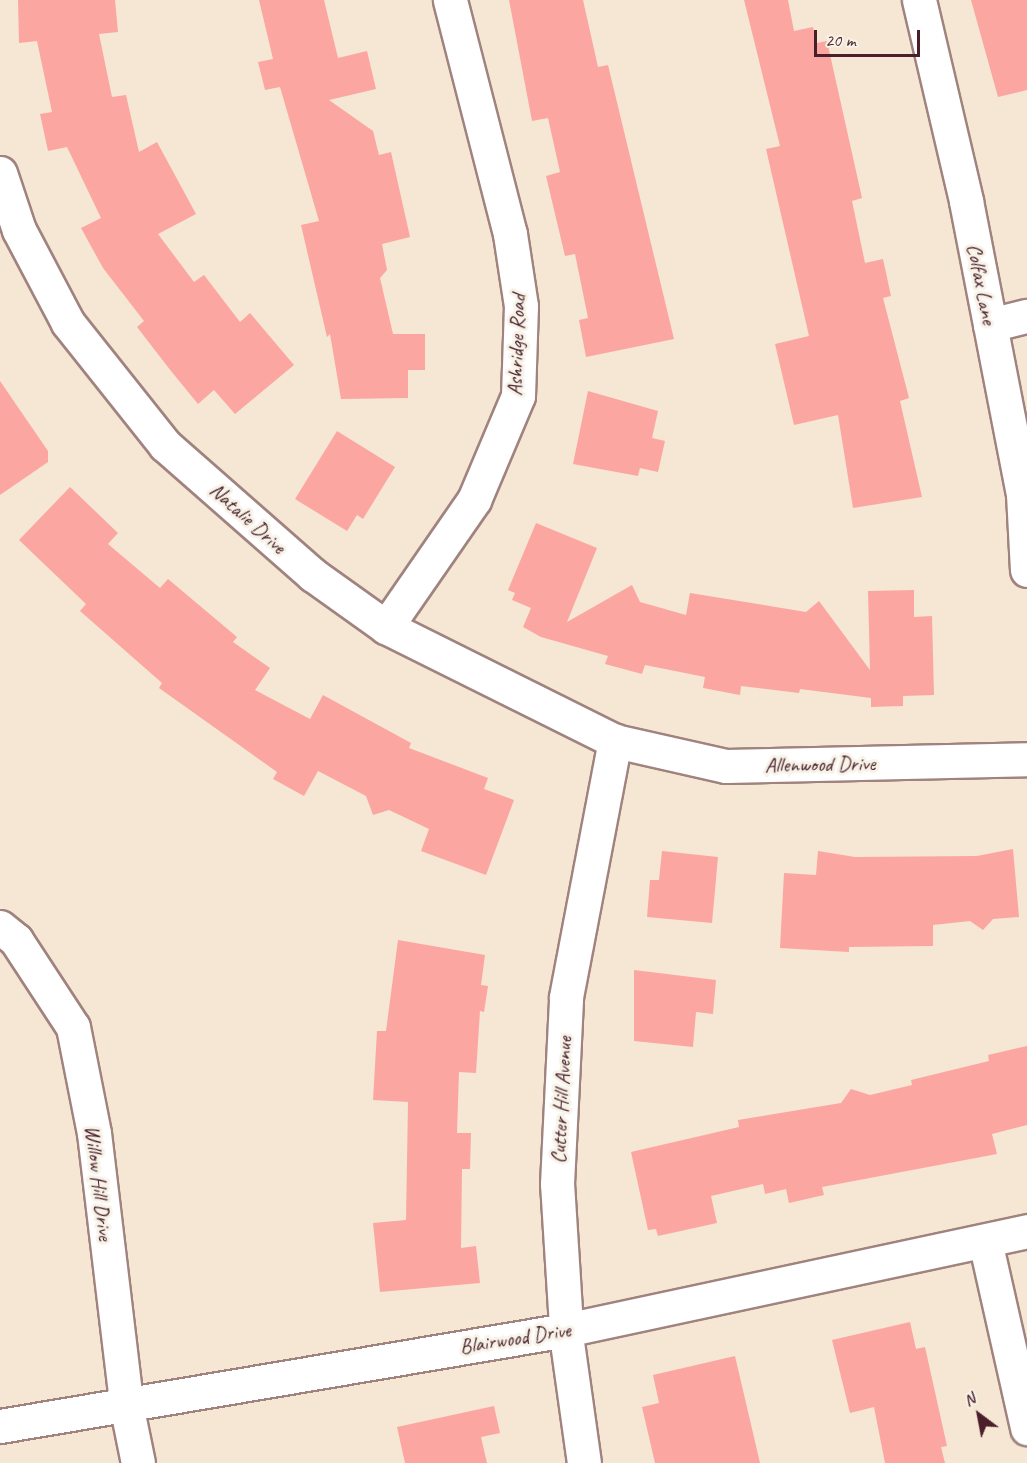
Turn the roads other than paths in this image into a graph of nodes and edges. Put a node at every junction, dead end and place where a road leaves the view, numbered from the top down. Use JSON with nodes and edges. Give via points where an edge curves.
{"nodes":[{"id":1,"x":450,"y":0,"type":"edge"},
{"id":2,"x":919,"y":0,"type":"edge"},
{"id":3,"x":0,"y":173,"type":"edge"},
{"id":4,"x":1027,"y":316,"type":"edge"},
{"id":5,"x":990,"y":325,"type":"junction"},
{"id":6,"x":1027,"y":570,"type":"edge"},
{"id":7,"x":386,"y":627,"type":"junction"},
{"id":8,"x":615,"y":741,"type":"junction"},
{"id":9,"x":1027,"y":759,"type":"edge"},
{"id":10,"x":0,"y":927,"type":"edge"},
{"id":11,"x":1027,"y":1231,"type":"edge"},
{"id":12,"x":985,"y":1241,"type":"junction"},
{"id":13,"x":566,"y":1330,"type":"junction"},
{"id":14,"x":127,"y":1409,"type":"junction"},
{"id":15,"x":0,"y":1426,"type":"edge"},
{"id":16,"x":1027,"y":1428,"type":"edge"},
{"id":17,"x":138,"y":1463,"type":"edge"},
{"id":18,"x":585,"y":1463,"type":"edge"}],
"edges":[{"from":1,"to":7,"type":"street","name":"Ashridge Road","via":[[510,234],[521,306],[518,396],[474,500]]},
{"from":2,"to":5,"type":"street","name":"Colfax Lane"},
{"from":3,"to":7,"type":"street","name":"Natalie Drive","via":[[19,230],[68,323],[165,445],[312,575]]},
{"from":4,"to":5,"type":"street"},
{"from":5,"to":6,"type":"street","name":"Colfax Lane","via":[[1023,494]]},
{"from":7,"to":8,"type":"street","name":"Natalie Drive"},
{"from":8,"to":9,"type":"street","name":"Allenwood Drive","via":[[726,766]]},
{"from":8,"to":13,"type":"street","name":"Cutter Hill Avenue","via":[[566,997],[557,1184]]},
{"from":10,"to":14,"type":"street","name":"Willow Hill Drive","via":[[16,940],[73,1027],[94,1133]]},
{"from":11,"to":12,"type":"street","name":"Blairwood Drive"},
{"from":12,"to":13,"type":"street","name":"Blairwood Drive"},
{"from":12,"to":16,"type":"street"},
{"from":13,"to":14,"type":"street","name":"Blairwood Drive","via":[[362,1362]]},
{"from":13,"to":18,"type":"street","name":"Cutter Hill Avenue"},
{"from":14,"to":15,"type":"street","name":"Blairwood Drive"},
{"from":14,"to":17,"type":"street","name":"Willow Hill Drive"}]}
